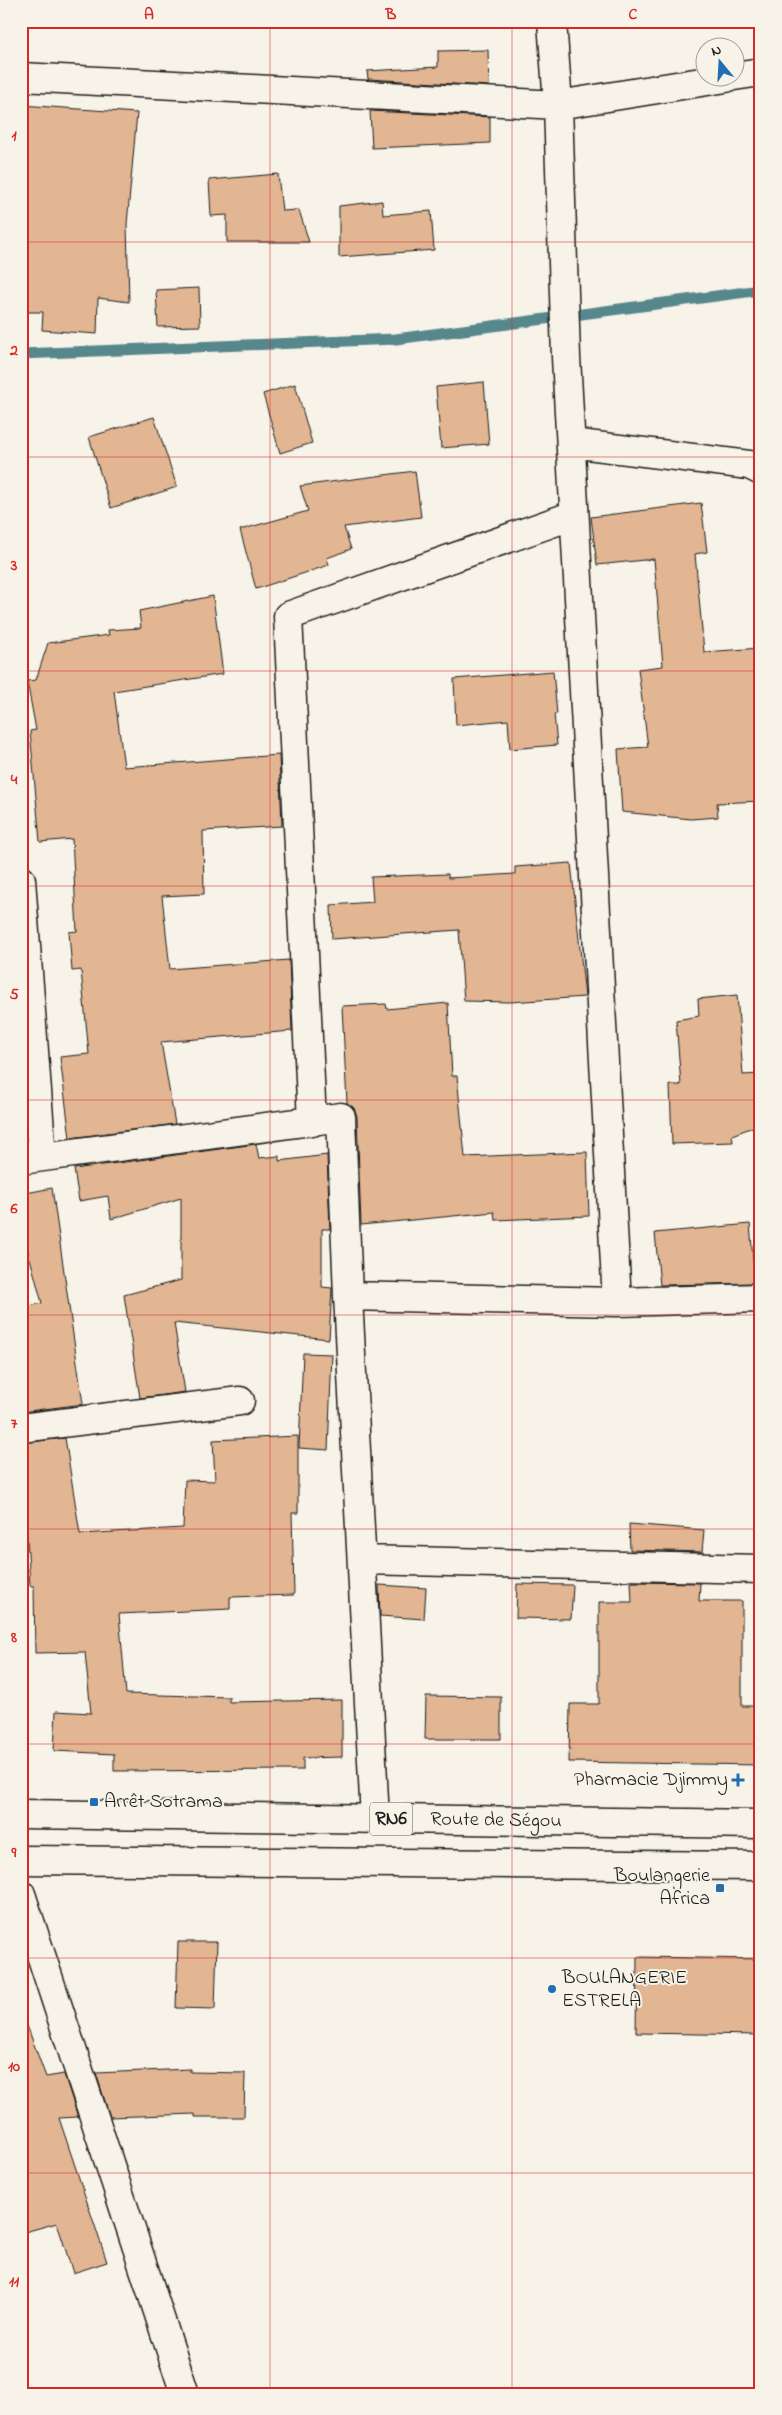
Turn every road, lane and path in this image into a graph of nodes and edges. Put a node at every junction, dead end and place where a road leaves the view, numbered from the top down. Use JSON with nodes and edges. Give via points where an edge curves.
{"nodes":[{"id":1,"x":552,"y":21,"type":"edge"},
{"id":2,"x":761,"y":72,"type":"edge"},
{"id":3,"x":744,"y":75,"type":"edge"},
{"id":4,"x":21,"y":78,"type":"edge"},
{"id":5,"x":694,"y":83,"type":"edge"},
{"id":6,"x":558,"y":104,"type":"junction"},
{"id":7,"x":571,"y":443,"type":"junction"},
{"id":8,"x":761,"y":471,"type":"edge"},
{"id":9,"x":574,"y":515,"type":"junction"},
{"id":10,"x":21,"y":880,"type":"edge"},
{"id":11,"x":312,"y":1122,"type":"junction"},
{"id":12,"x":32,"y":1159,"type":"edge"},
{"id":13,"x":348,"y":1296,"type":"junction"},
{"id":14,"x":761,"y":1298,"type":"edge"},
{"id":15,"x":617,"y":1302,"type":"junction"},
{"id":16,"x":240,"y":1401,"type":"dead end"},
{"id":17,"x":21,"y":1428,"type":"edge"},
{"id":18,"x":362,"y":1560,"type":"junction"},
{"id":19,"x":761,"y":1569,"type":"edge"},
{"id":20,"x":21,"y":1814,"type":"edge"},
{"id":21,"x":374,"y":1819,"type":"junction"},
{"id":22,"x":761,"y":1824,"type":"edge"},
{"id":23,"x":21,"y":1860,"type":"edge"},
{"id":24,"x":761,"y":1866,"type":"edge"},
{"id":25,"x":21,"y":1894,"type":"edge"},
{"id":26,"x":185,"y":2394,"type":"edge"}],
"edges":[{"from":1,"to":6,"type":"main road"},
{"from":2,"to":3,"type":"main road"},
{"from":4,"to":6,"type":"main road"},
{"from":5,"to":6,"type":"main road"},
{"from":6,"to":7,"type":"main road"},
{"from":7,"to":8,"type":"main road","via":[[749,465]]},
{"from":7,"to":9,"type":"main road"},
{"from":9,"to":11,"type":"main road","via":[[288,616]]},
{"from":9,"to":15,"type":"main road"},
{"from":10,"to":12,"type":"main road"},
{"from":11,"to":12,"type":"main road"},
{"from":11,"to":13,"type":"main road","via":[[341,1118]]},
{"from":13,"to":15,"type":"main road"},
{"from":13,"to":18,"type":"main road"},
{"from":14,"to":15,"type":"main road"},
{"from":16,"to":17,"type":"main road"},
{"from":18,"to":19,"type":"main road"},
{"from":18,"to":21,"type":"main road"},
{"from":20,"to":21,"type":"main road","name":"Route de Ségou","number":"RN6"},
{"from":21,"to":22,"type":"main road","name":"Route de Ségou","number":"RN6"},
{"from":23,"to":24,"type":"main road","name":"Route de Ségou","number":"RN6"},
{"from":25,"to":26,"type":"main road"}]}
